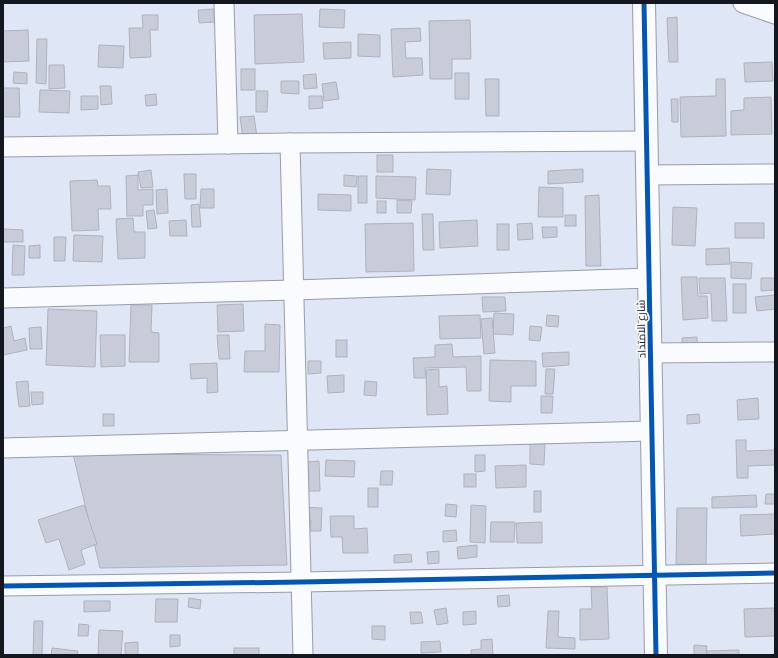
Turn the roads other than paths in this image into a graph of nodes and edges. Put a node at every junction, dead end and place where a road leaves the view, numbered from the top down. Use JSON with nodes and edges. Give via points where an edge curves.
{"nodes":[{"id":1,"x":224,"y":3,"type":"edge"},
{"id":2,"x":644,"y":3,"type":"edge"},
{"id":3,"x":743,"y":3,"type":"edge"},
{"id":4,"x":775,"y":14,"type":"edge"},
{"id":5,"x":647,"y":141,"type":"junction"},
{"id":6,"x":290,"y":143,"type":"junction"},
{"id":7,"x":228,"y":144,"type":"junction"},
{"id":8,"x":3,"y":147,"type":"edge"},
{"id":9,"x":775,"y":174,"type":"edge"},
{"id":10,"x":648,"y":176,"type":"junction"},
{"id":11,"x":650,"y":278,"type":"junction"},
{"id":12,"x":294,"y":290,"type":"junction"},
{"id":13,"x":3,"y":298,"type":"edge"},
{"id":14,"x":775,"y":352,"type":"edge"},
{"id":15,"x":651,"y":353,"type":"junction"},
{"id":16,"x":652,"y":431,"type":"junction"},
{"id":17,"x":297,"y":440,"type":"junction"},
{"id":18,"x":3,"y":448,"type":"edge"},
{"id":19,"x":775,"y":573,"type":"edge"},
{"id":20,"x":654,"y":576,"type":"junction"},
{"id":21,"x":301,"y":582,"type":"junction"},
{"id":22,"x":3,"y":586,"type":"edge"},
{"id":23,"x":302,"y":655,"type":"edge"},
{"id":24,"x":656,"y":655,"type":"edge"}],
"edges":[{"from":1,"to":7,"type":"street"},
{"from":2,"to":5,"type":"street","name":"شارع الامتداد"},
{"from":3,"to":4,"type":"street"},
{"from":5,"to":6,"type":"street"},
{"from":5,"to":10,"type":"street","name":"شارع الامتداد"},
{"from":6,"to":7,"type":"street"},
{"from":6,"to":12,"type":"street"},
{"from":7,"to":8,"type":"street"},
{"from":9,"to":10,"type":"street"},
{"from":10,"to":11,"type":"street","name":"شارع الامتداد"},
{"from":11,"to":12,"type":"street"},
{"from":11,"to":15,"type":"street","name":"شارع الامتداد"},
{"from":12,"to":13,"type":"street"},
{"from":12,"to":17,"type":"street"},
{"from":14,"to":15,"type":"street"},
{"from":15,"to":16,"type":"street","name":"شارع الامتداد"},
{"from":16,"to":17,"type":"street"},
{"from":16,"to":20,"type":"street","name":"شارع الامتداد"},
{"from":17,"to":18,"type":"street"},
{"from":17,"to":21,"type":"street"},
{"from":19,"to":20,"type":"street"},
{"from":20,"to":21,"type":"street"},
{"from":20,"to":24,"type":"street","name":"شارع الامتداد"},
{"from":21,"to":22,"type":"street"},
{"from":21,"to":23,"type":"street"}]}
